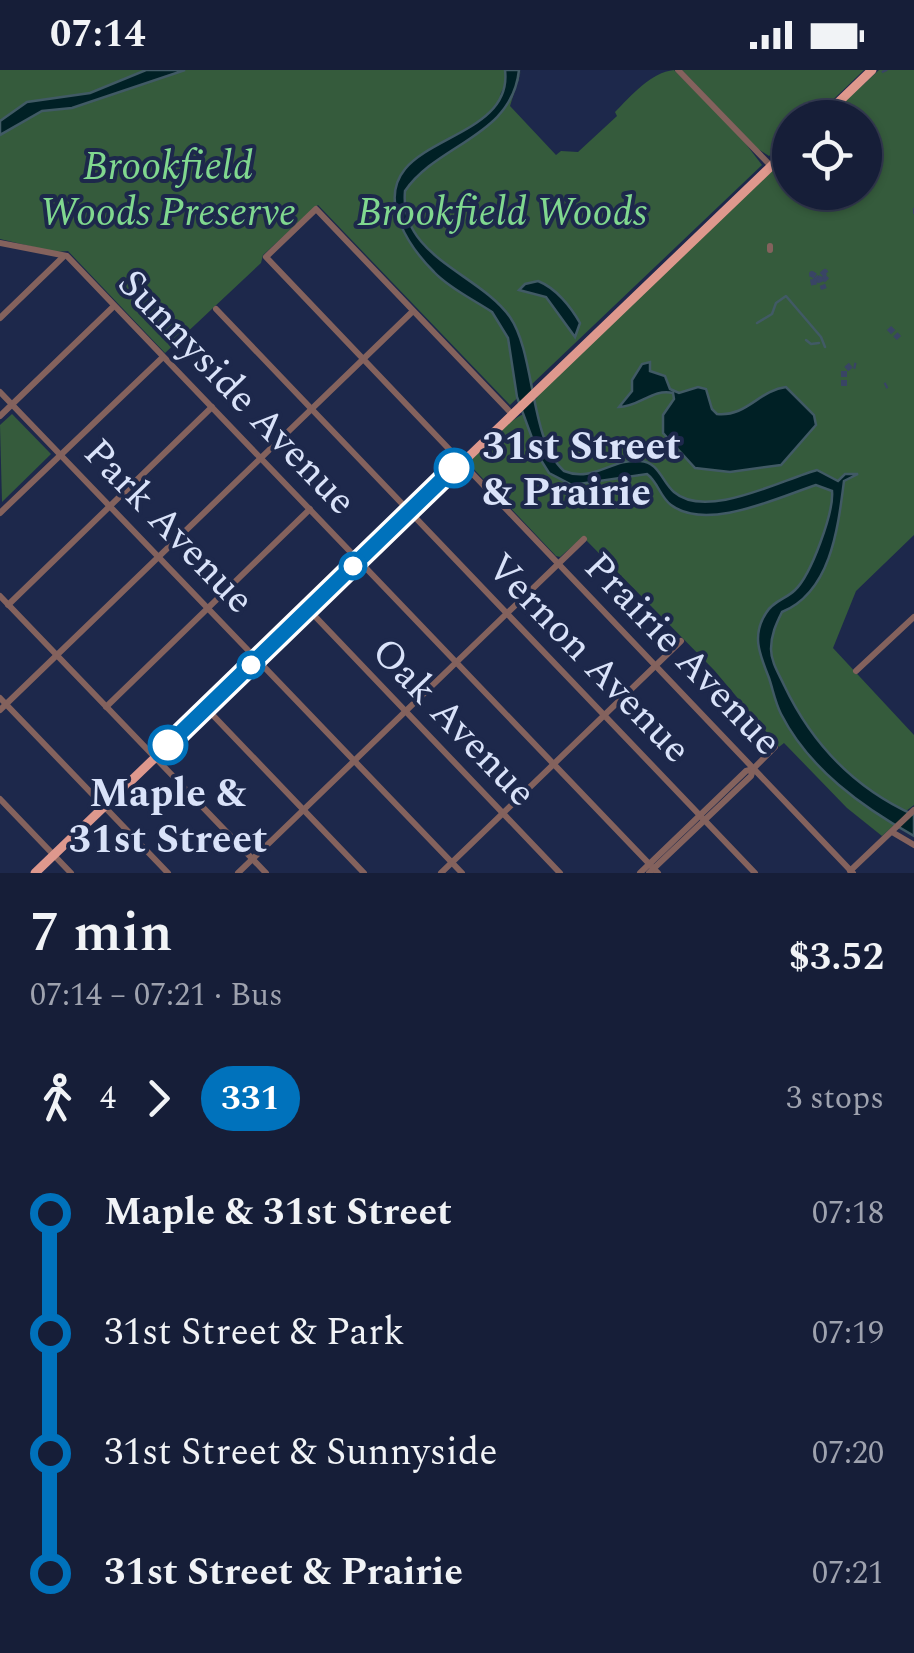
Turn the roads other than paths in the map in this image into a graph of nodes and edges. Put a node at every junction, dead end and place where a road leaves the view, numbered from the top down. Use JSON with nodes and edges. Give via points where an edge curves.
{"nodes":[{"id":1,"x":678,"y":70,"type":"edge"},
{"id":2,"x":872,"y":70,"type":"edge"},
{"id":3,"x":841,"y":100,"type":"edge"},
{"id":4,"x":770,"y":166,"type":"joint"},
{"id":5,"x":0,"y":243,"type":"edge"},
{"id":6,"x":64,"y":256,"type":"junction"},
{"id":7,"x":114,"y":306,"type":"junction"},
{"id":8,"x":216,"y":309,"type":"dead end"},
{"id":9,"x":413,"y":311,"type":"junction"},
{"id":10,"x":0,"y":318,"type":"edge"},
{"id":11,"x":163,"y":356,"type":"junction"},
{"id":12,"x":362,"y":360,"type":"junction"},
{"id":13,"x":0,"y":392,"type":"edge"},
{"id":14,"x":12,"y":404,"type":"junction"},
{"id":15,"x":212,"y":407,"type":"junction"},
{"id":16,"x":312,"y":409,"type":"junction"},
{"id":17,"x":514,"y":411,"type":"junction"},
{"id":18,"x":0,"y":416,"type":"edge"},
{"id":19,"x":60,"y":455,"type":"junction"},
{"id":20,"x":261,"y":458,"type":"junction"},
{"id":21,"x":461,"y":462,"type":"junction"},
{"id":22,"x":110,"y":506,"type":"junction"},
{"id":23,"x":310,"y":509,"type":"junction"},
{"id":24,"x":410,"y":511,"type":"junction"},
{"id":25,"x":0,"y":514,"type":"edge"},
{"id":26,"x":584,"y":539,"type":"dead end"},
{"id":27,"x":158,"y":557,"type":"junction"},
{"id":28,"x":359,"y":560,"type":"junction"},
{"id":29,"x":558,"y":564,"type":"junction"},
{"id":30,"x":0,"y":596,"type":"edge"},
{"id":31,"x":8,"y":605,"type":"junction"},
{"id":32,"x":207,"y":608,"type":"junction"},
{"id":33,"x":308,"y":610,"type":"junction"},
{"id":34,"x":507,"y":613,"type":"junction"},
{"id":35,"x":914,"y":616,"type":"edge"},
{"id":36,"x":682,"y":641,"type":"dead end"},
{"id":37,"x":57,"y":655,"type":"junction"},
{"id":38,"x":257,"y":659,"type":"junction"},
{"id":39,"x":456,"y":662,"type":"junction"},
{"id":40,"x":656,"y":666,"type":"junction"},
{"id":41,"x":856,"y":671,"type":"dead end"},
{"id":42,"x":2,"y":704,"type":"edge"},
{"id":43,"x":106,"y":707,"type":"junction"},
{"id":44,"x":206,"y":708,"type":"junction"},
{"id":45,"x":405,"y":711,"type":"junction"},
{"id":46,"x":604,"y":715,"type":"junction"},
{"id":47,"x":776,"y":747,"type":"dead end"},
{"id":48,"x":155,"y":757,"type":"junction"},
{"id":49,"x":354,"y":760,"type":"junction"},
{"id":50,"x":554,"y":764,"type":"junction"},
{"id":51,"x":753,"y":769,"type":"junction"},
{"id":52,"x":0,"y":799,"type":"edge"},
{"id":53,"x":104,"y":806,"type":"junction"},
{"id":54,"x":303,"y":810,"type":"junction"},
{"id":55,"x":914,"y":810,"type":"edge"},
{"id":56,"x":503,"y":814,"type":"junction"},
{"id":57,"x":702,"y":818,"type":"junction"},
{"id":58,"x":894,"y":829,"type":"junction"},
{"id":59,"x":914,"y":845,"type":"edge"},
{"id":60,"x":54,"y":855,"type":"junction"},
{"id":61,"x":252,"y":859,"type":"junction"},
{"id":62,"x":452,"y":862,"type":"junction"},
{"id":63,"x":652,"y":870,"type":"edge"},
{"id":64,"x":850,"y":872,"type":"edge"},
{"id":65,"x":35,"y":873,"type":"edge"},
{"id":66,"x":71,"y":873,"type":"edge"},
{"id":67,"x":168,"y":873,"type":"edge"},
{"id":68,"x":238,"y":873,"type":"edge"},
{"id":69,"x":266,"y":873,"type":"edge"},
{"id":70,"x":364,"y":873,"type":"edge"},
{"id":71,"x":441,"y":873,"type":"edge"},
{"id":72,"x":462,"y":873,"type":"edge"},
{"id":73,"x":560,"y":873,"type":"edge"},
{"id":74,"x":640,"y":873,"type":"edge"},
{"id":75,"x":755,"y":873,"type":"edge"}],
"edges":[{"from":1,"to":4,"type":"street"},
{"from":2,"to":3,"type":"main road"},
{"from":4,"to":17,"type":"main road"},
{"from":5,"to":6,"type":"street"},
{"from":6,"to":7,"type":"street","name":"Sunnyside Avenue"},
{"from":6,"to":10,"type":"street"},
{"from":7,"to":11,"type":"street","name":"Sunnyside Avenue"},
{"from":7,"to":14,"type":"street"},
{"from":8,"to":16,"type":"street","name":"Vernon Avenue"},
{"from":9,"to":12,"type":"street"},
{"from":9,"to":12,"type":"street","name":"Prairie Avenue","via":[[316,209],[266,257]]},
{"from":9,"to":17,"type":"street"},
{"from":11,"to":15,"type":"street","name":"Sunnyside Avenue"},
{"from":11,"to":19,"type":"street"},
{"from":12,"to":16,"type":"street"},
{"from":12,"to":21,"type":"street","name":"Prairie Avenue"},
{"from":13,"to":14,"type":"street","name":"Park Avenue"},
{"from":14,"to":18,"type":"street"},
{"from":14,"to":19,"type":"street","name":"Park Avenue"},
{"from":15,"to":20,"type":"street","name":"Sunnyside Avenue"},
{"from":15,"to":22,"type":"street"},
{"from":16,"to":20,"type":"street"},
{"from":16,"to":24,"type":"street","name":"Vernon Avenue"},
{"from":17,"to":21,"type":"main road"},
{"from":19,"to":22,"type":"street","name":"Park Avenue"},
{"from":19,"to":25,"type":"street"},
{"from":20,"to":23,"type":"street","name":"Sunnyside Avenue"},
{"from":20,"to":27,"type":"street"},
{"from":21,"to":24,"type":"main road"},
{"from":21,"to":29,"type":"street","name":"Prairie Avenue"},
{"from":22,"to":27,"type":"street","name":"Park Avenue"},
{"from":22,"to":31,"type":"street"},
{"from":23,"to":28,"type":"street","name":"Sunnyside Avenue"},
{"from":23,"to":32,"type":"street"},
{"from":24,"to":28,"type":"main road"},
{"from":24,"to":34,"type":"street","name":"Vernon Avenue"},
{"from":26,"to":29,"type":"street"},
{"from":27,"to":32,"type":"street","name":"Park Avenue"},
{"from":27,"to":37,"type":"street"},
{"from":28,"to":33,"type":"main road"},
{"from":28,"to":39,"type":"street","name":"Sunnyside Avenue"},
{"from":29,"to":34,"type":"street"},
{"from":29,"to":40,"type":"street","name":"Prairie Avenue"},
{"from":30,"to":31,"type":"street"},
{"from":31,"to":37,"type":"street"},
{"from":32,"to":38,"type":"street","name":"Park Avenue"},
{"from":32,"to":43,"type":"street"},
{"from":33,"to":38,"type":"main road"},
{"from":33,"to":45,"type":"street","name":"Oak Avenue"},
{"from":34,"to":39,"type":"street"},
{"from":34,"to":46,"type":"street","name":"Vernon Avenue"},
{"from":35,"to":41,"type":"street"},
{"from":36,"to":40,"type":"street"},
{"from":37,"to":42,"type":"street"},
{"from":37,"to":43,"type":"street"},
{"from":38,"to":44,"type":"main road"},
{"from":38,"to":49,"type":"street","name":"Park Avenue"},
{"from":39,"to":45,"type":"street"},
{"from":39,"to":50,"type":"street","name":"Sunnyside Avenue"},
{"from":40,"to":46,"type":"street"},
{"from":40,"to":51,"type":"street","name":"Prairie Avenue"},
{"from":42,"to":53,"type":"street"},
{"from":43,"to":48,"type":"street"},
{"from":44,"to":48,"type":"main road"},
{"from":44,"to":54,"type":"street"},
{"from":45,"to":49,"type":"street"},
{"from":45,"to":56,"type":"street","name":"Oak Avenue"},
{"from":46,"to":50,"type":"street"},
{"from":46,"to":57,"type":"street","name":"Vernon Avenue"},
{"from":47,"to":51,"type":"street"},
{"from":48,"to":53,"type":"main road"},
{"from":48,"to":61,"type":"street"},
{"from":49,"to":54,"type":"street"},
{"from":49,"to":62,"type":"street","name":"Park Avenue"},
{"from":50,"to":56,"type":"street"},
{"from":50,"to":63,"type":"street","name":"Sunnyside Avenue"},
{"from":51,"to":57,"type":"street"},
{"from":51,"to":64,"type":"street","name":"Prairie Avenue"},
{"from":52,"to":60,"type":"street"},
{"from":53,"to":60,"type":"main road"},
{"from":53,"to":67,"type":"street"},
{"from":54,"to":61,"type":"street"},
{"from":54,"to":70,"type":"street"},
{"from":55,"to":58,"type":"street"},
{"from":56,"to":62,"type":"street"},
{"from":56,"to":73,"type":"street","name":"Oak Avenue"},
{"from":57,"to":63,"type":"street"},
{"from":57,"to":75,"type":"street","name":"Vernon Avenue"},
{"from":58,"to":59,"type":"street"},
{"from":58,"to":64,"type":"street"},
{"from":60,"to":65,"type":"main road"},
{"from":60,"to":66,"type":"street"},
{"from":61,"to":68,"type":"street"},
{"from":61,"to":69,"type":"street"},
{"from":62,"to":71,"type":"street"},
{"from":62,"to":72,"type":"street","name":"Park Avenue"},
{"from":63,"to":74,"type":"street"}]}
